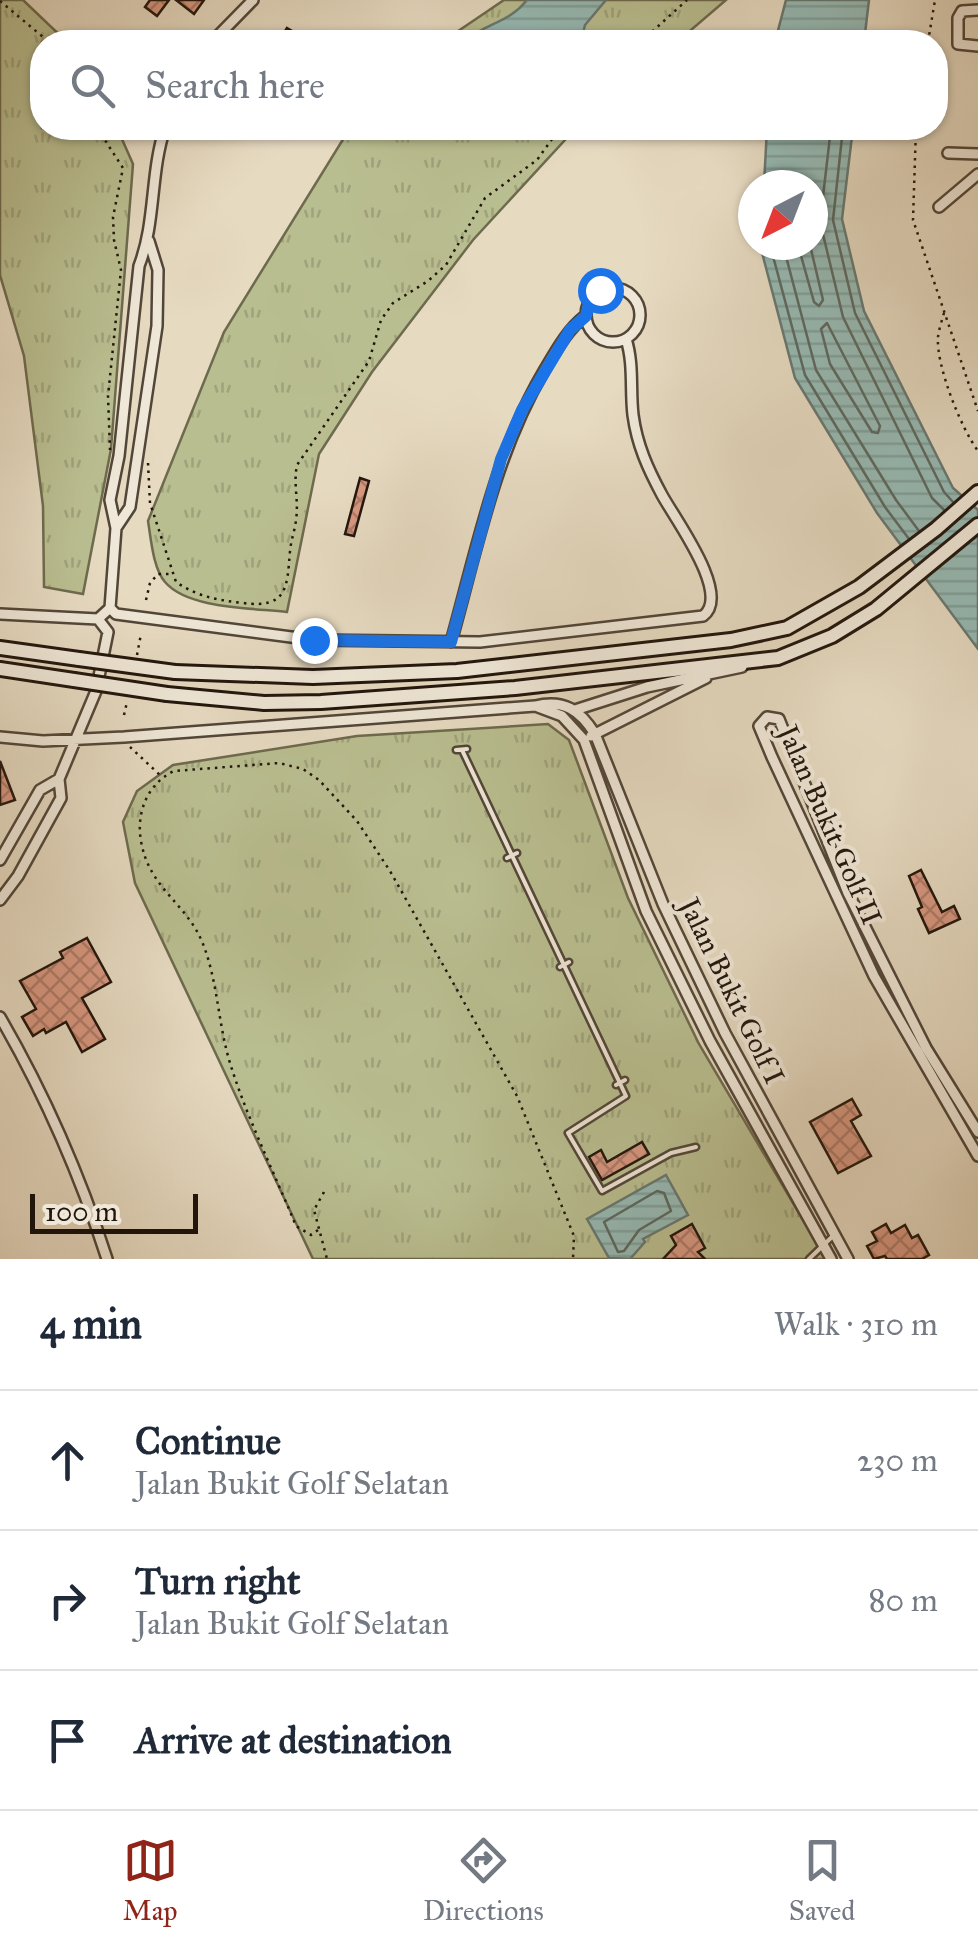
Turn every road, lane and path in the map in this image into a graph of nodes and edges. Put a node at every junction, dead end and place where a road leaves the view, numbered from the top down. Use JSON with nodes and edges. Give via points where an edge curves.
{"nodes":[{"id":1,"x":252,"y":0,"type":"edge"},
{"id":2,"x":687,"y":0,"type":"edge"},
{"id":3,"x":936,"y":0,"type":"edge"},
{"id":4,"x":0,"y":1,"type":"edge"},
{"id":5,"x":978,"y":10,"type":"edge"},
{"id":6,"x":35,"y":30,"type":"edge"},
{"id":7,"x":223,"y":30,"type":"edge"},
{"id":8,"x":654,"y":30,"type":"edge"},
{"id":9,"x":930,"y":30,"type":"edge"},
{"id":10,"x":978,"y":46,"type":"edge"},
{"id":11,"x":105,"y":140,"type":"edge"},
{"id":12,"x":162,"y":140,"type":"edge"},
{"id":13,"x":551,"y":140,"type":"edge"},
{"id":14,"x":916,"y":140,"type":"edge"},
{"id":15,"x":948,"y":153,"type":"dead end"},
{"id":16,"x":978,"y":154,"type":"edge"},
{"id":17,"x":978,"y":174,"type":"edge"},
{"id":18,"x":939,"y":207,"type":"dead end"},
{"id":19,"x":149,"y":241,"type":"junction"},
{"id":20,"x":944,"y":312,"type":"junction"},
{"id":21,"x":586,"y":316,"type":"junction"},
{"id":22,"x":132,"y":324,"type":"junction"},
{"id":23,"x":157,"y":326,"type":"junction"},
{"id":24,"x":626,"y":339,"type":"junction"},
{"id":25,"x":978,"y":411,"type":"edge"},
{"id":26,"x":978,"y":451,"type":"edge"},
{"id":27,"x":119,"y":456,"type":"junction"},
{"id":28,"x":138,"y":460,"type":"junction"},
{"id":29,"x":978,"y":492,"type":"edge"},
{"id":30,"x":978,"y":525,"type":"edge"},
{"id":31,"x":116,"y":528,"type":"junction"},
{"id":32,"x":171,"y":574,"type":"junction"},
{"id":33,"x":146,"y":600,"type":"dead end"},
{"id":34,"x":113,"y":611,"type":"junction"},
{"id":35,"x":0,"y":614,"type":"edge"},
{"id":36,"x":102,"y":622,"type":"junction"},
{"id":37,"x":451,"y":642,"type":"junction"},
{"id":38,"x":0,"y":648,"type":"edge"},
{"id":39,"x":778,"y":658,"type":"junction"},
{"id":40,"x":0,"y":669,"type":"edge"},
{"id":41,"x":712,"y":674,"type":"junction"},
{"id":42,"x":535,"y":706,"type":"junction"},
{"id":43,"x":576,"y":710,"type":"junction"},
{"id":44,"x":595,"y":734,"type":"junction"},
{"id":45,"x":0,"y":737,"type":"edge"},
{"id":46,"x":76,"y":739,"type":"junction"},
{"id":47,"x":584,"y":740,"type":"junction"},
{"id":48,"x":128,"y":745,"type":"dead end"},
{"id":49,"x":462,"y":749,"type":"dead end"},
{"id":50,"x":162,"y":777,"type":"junction"},
{"id":51,"x":59,"y":779,"type":"junction"},
{"id":52,"x":0,"y":860,"type":"edge"},
{"id":53,"x":0,"y":900,"type":"edge"},
{"id":54,"x":0,"y":1017,"type":"edge"},
{"id":55,"x":978,"y":1132,"type":"edge"},
{"id":56,"x":696,"y":1147,"type":"dead end"},
{"id":57,"x":978,"y":1156,"type":"edge"},
{"id":58,"x":324,"y":1192,"type":"dead end"},
{"id":59,"x":318,"y":1230,"type":"junction"},
{"id":60,"x":834,"y":1235,"type":"junction"},
{"id":61,"x":822,"y":1244,"type":"junction"},
{"id":62,"x":842,"y":1248,"type":"junction"},
{"id":63,"x":829,"y":1258,"type":"edge"},
{"id":64,"x":107,"y":1259,"type":"edge"},
{"id":65,"x":327,"y":1259,"type":"edge"},
{"id":66,"x":574,"y":1259,"type":"edge"},
{"id":67,"x":809,"y":1259,"type":"edge"},
{"id":68,"x":848,"y":1259,"type":"edge"}],
"edges":[{"from":1,"to":7,"type":"street"},
{"from":2,"to":8,"type":"path"},
{"from":3,"to":9,"type":"path"},
{"from":4,"to":6,"type":"path"},
{"from":5,"to":10,"type":"street","via":[[962,11],[956,36],[958,44]]},
{"from":11,"to":27,"type":"path","via":[[123,168],[113,217],[121,270],[108,396],[109,448]]},
{"from":12,"to":19,"type":"street"},
{"from":13,"to":32,"type":"path","via":[[537,160],[485,198],[446,264],[393,303],[381,320],[370,361],[297,465],[297,517],[283,593],[260,605],[206,598]]},
{"from":14,"to":20,"type":"path","via":[[913,220]]},
{"from":15,"to":16,"type":"street"},
{"from":17,"to":18,"type":"street"},
{"from":19,"to":22,"type":"street"},
{"from":19,"to":23,"type":"street","via":[[158,270]]},
{"from":20,"to":25,"type":"path"},
{"from":20,"to":26,"type":"path","via":[[942,360],[966,435]]},
{"from":21,"to":24,"type":"street","via":[[600,339]]},
{"from":21,"to":24,"type":"street","via":[[600,290],[624,290],[640,314]]},
{"from":21,"to":37,"type":"street","via":[[532,390],[501,459]]},
{"from":22,"to":23,"type":"street"},
{"from":22,"to":27,"type":"street"},
{"from":23,"to":28,"type":"street"},
{"from":24,"to":37,"type":"street","via":[[643,458],[709,578],[710,610],[698,617]]},
{"from":27,"to":28,"type":"street"},
{"from":27,"to":31,"type":"street","via":[[110,500]]},
{"from":28,"to":31,"type":"street","via":[[130,508]]},
{"from":28,"to":32,"type":"path","via":[[148,462],[150,504]]},
{"from":29,"to":38,"type":"main road","bridge":true,"via":[[858,587],[786,628],[732,640],[456,671],[312,677],[175,672]]},
{"from":30,"to":39,"type":"main road","via":[[876,609]]},
{"from":31,"to":34,"type":"street"},
{"from":32,"to":33,"type":"path","via":[[150,582]]},
{"from":34,"to":36,"type":"street"},
{"from":34,"to":37,"type":"street","via":[[314,640]]},
{"from":35,"to":36,"type":"street"},
{"from":36,"to":46,"type":"street","via":[[108,632],[96,691]]},
{"from":39,"to":40,"type":"main road","bridge":true,"via":[[515,688],[264,703]]},
{"from":39,"to":41,"type":"street"},
{"from":41,"to":43,"type":"street"},
{"from":41,"to":44,"type":"street"},
{"from":42,"to":43,"type":"street","via":[[552,702]]},
{"from":42,"to":46,"type":"street"},
{"from":42,"to":47,"type":"street","via":[[562,716]]},
{"from":43,"to":44,"type":"street","name":"Jalan Bukit Golf I"},
{"from":44,"to":47,"type":"street"},
{"from":44,"to":60,"type":"street","name":"Jalan Bukit Golf I","via":[[678,936]]},
{"from":45,"to":46,"type":"street"},
{"from":46,"to":51,"type":"street"},
{"from":47,"to":61,"type":"street","name":"Jalan Bukit Golf I","via":[[646,911]]},
{"from":48,"to":50,"type":"path"},
{"from":49,"to":56,"type":"lane","via":[[626,1096],[568,1132],[602,1191],[670,1153]]},
{"from":50,"to":59,"type":"path","via":[[139,815],[152,876],[204,947],[230,1066],[296,1226],[311,1235]]},
{"from":50,"to":66,"type":"path","via":[[280,763],[319,780],[357,821],[517,1096],[574,1236]]},
{"from":51,"to":52,"type":"street","via":[[40,790]]},
{"from":51,"to":53,"type":"street","via":[[62,798]]},
{"from":54,"to":64,"type":"street","via":[[57,1127]]},
{"from":55,"to":57,"type":"street","name":"Jalan Bukit Golf II","via":[[926,1048],[848,894],[779,719],[764,718],[760,726],[772,757],[874,976]]},
{"from":58,"to":59,"type":"path","via":[[314,1210]]},
{"from":59,"to":65,"type":"path"},
{"from":60,"to":61,"type":"lane"},
{"from":60,"to":62,"type":"street","name":"Jalan Bukit Golf I"},
{"from":61,"to":63,"type":"street","name":"Jalan Bukit Golf I"},
{"from":61,"to":67,"type":"lane"},
{"from":62,"to":63,"type":"lane"},
{"from":62,"to":68,"type":"street","name":"Jalan Bukit Golf I"}]}
